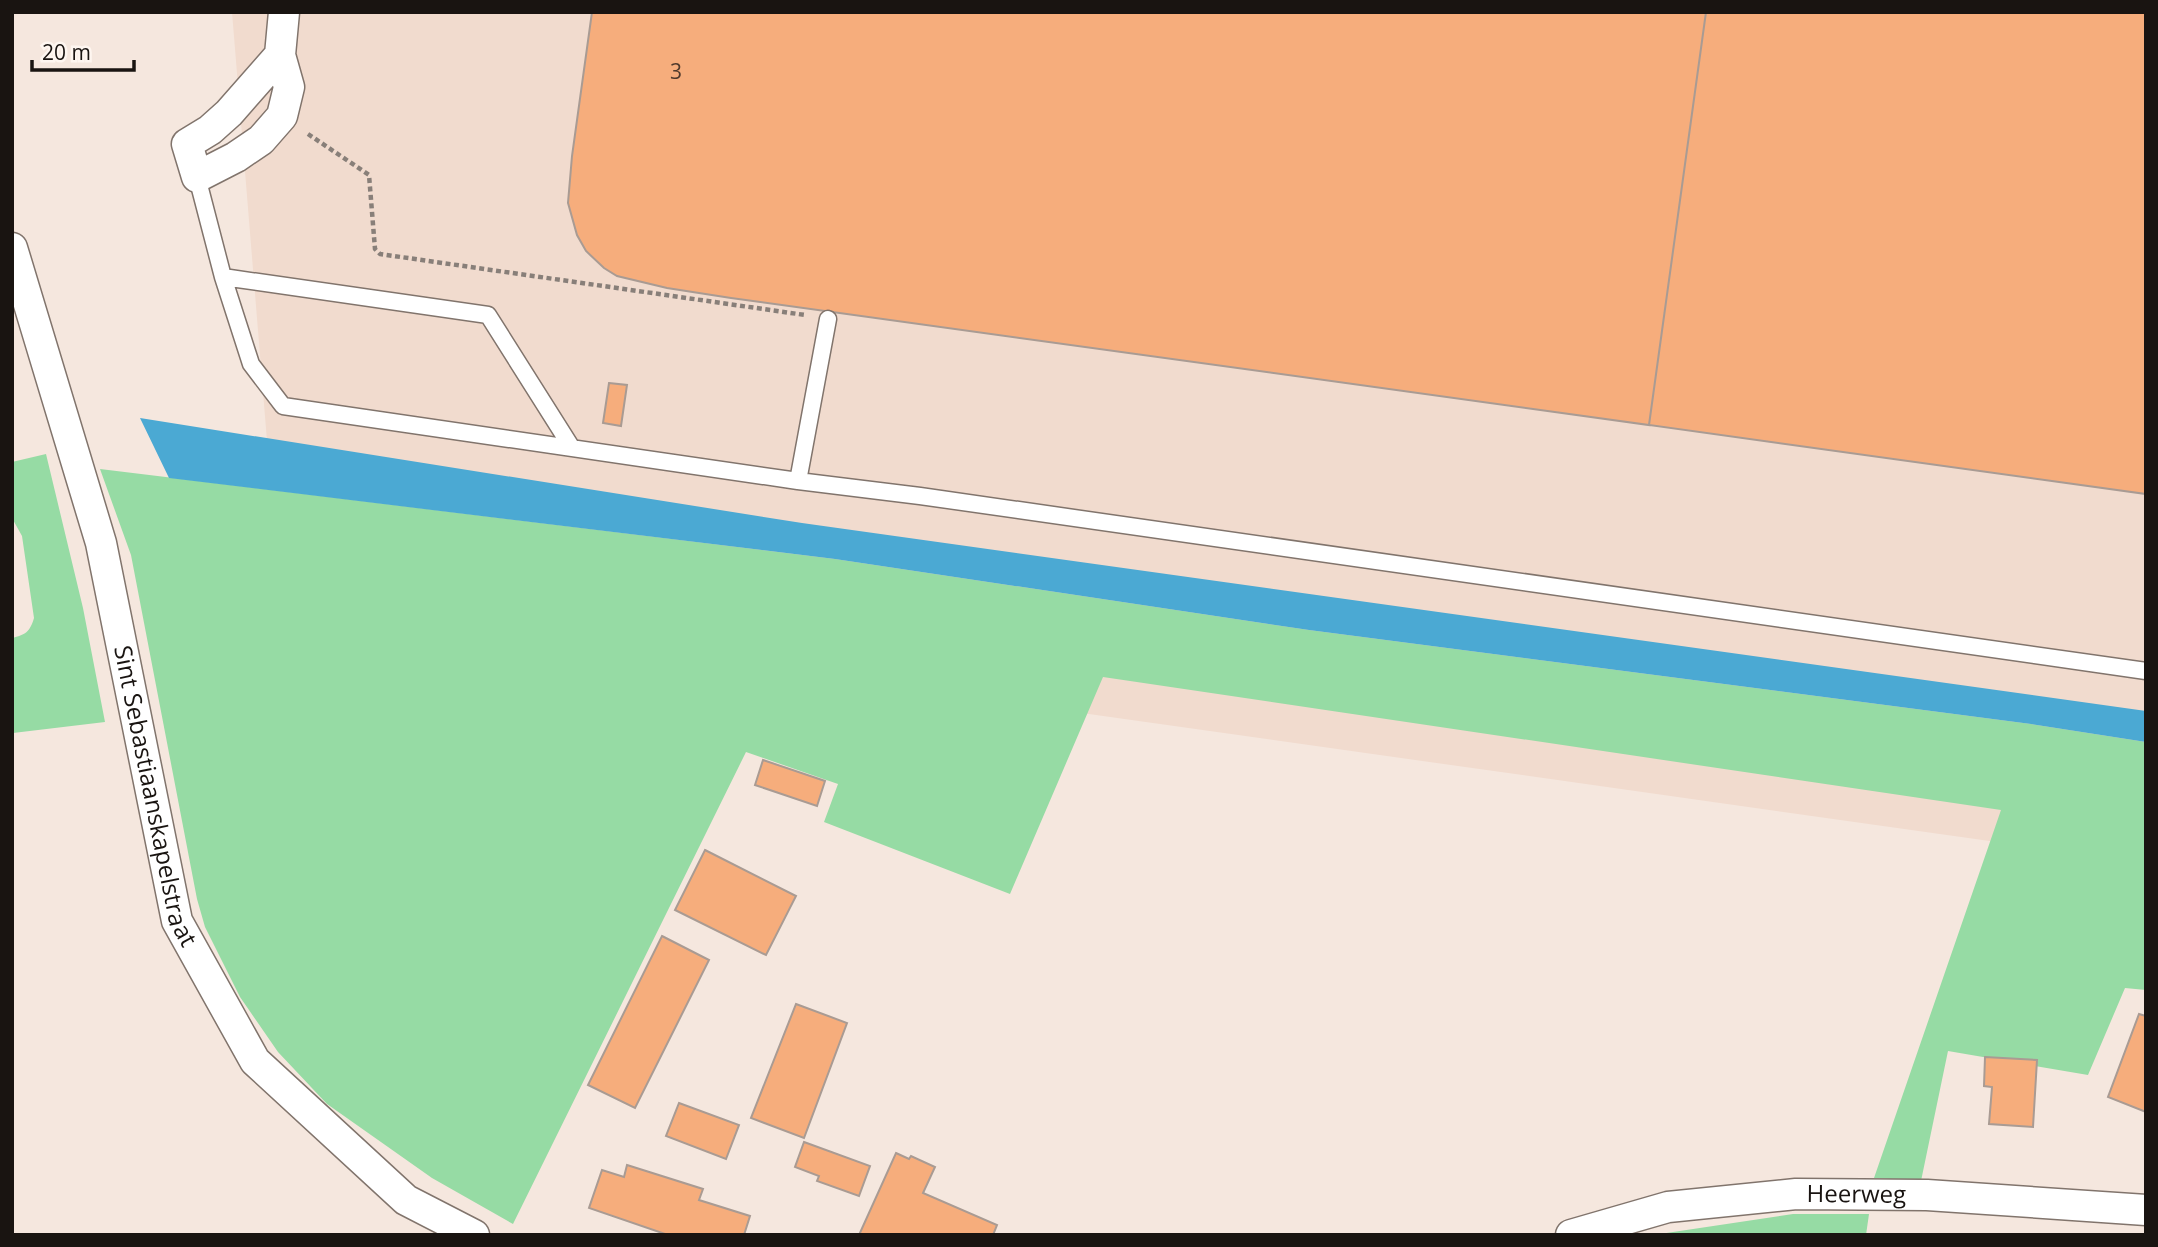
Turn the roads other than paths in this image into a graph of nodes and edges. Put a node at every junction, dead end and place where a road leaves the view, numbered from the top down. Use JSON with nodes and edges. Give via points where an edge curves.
{"nodes":[{"id":1,"x":284,"y":12,"type":"edge"},
{"id":2,"x":280,"y":55,"type":"junction"},
{"id":3,"x":197,"y":177,"type":"junction"},
{"id":4,"x":12,"y":248,"type":"edge"},
{"id":5,"x":223,"y":276,"type":"junction"},
{"id":6,"x":828,"y":319,"type":"road end"},
{"id":7,"x":572,"y":448,"type":"junction"},
{"id":8,"x":799,"y":481,"type":"junction"},
{"id":9,"x":2146,"y":671,"type":"edge"},
{"id":10,"x":2146,"y":1210,"type":"edge"},
{"id":11,"x":474,"y":1235,"type":"edge"},
{"id":12,"x":1571,"y":1235,"type":"edge"}],
"edges":[{"from":1,"to":2,"type":"street"},
{"from":2,"to":3,"type":"street","via":[[229,113],[187,144]]},
{"from":2,"to":3,"type":"street","via":[[289,87],[282,116],[261,140]]},
{"from":3,"to":5,"type":"lane"},
{"from":4,"to":11,"type":"street","name":"Sint Sebastiaanskapelstraat","via":[[101,543],[177,920],[255,1061],[406,1200]]},
{"from":5,"to":7,"type":"lane","via":[[488,315]]},
{"from":5,"to":7,"type":"lane","via":[[251,364],[283,405]]},
{"from":6,"to":8,"type":"lane"},
{"from":7,"to":8,"type":"lane"},
{"from":8,"to":9,"type":"lane"},
{"from":10,"to":12,"type":"street","name":"Heerweg","via":[[1927,1195],[1796,1194],[1668,1207]]}]}
